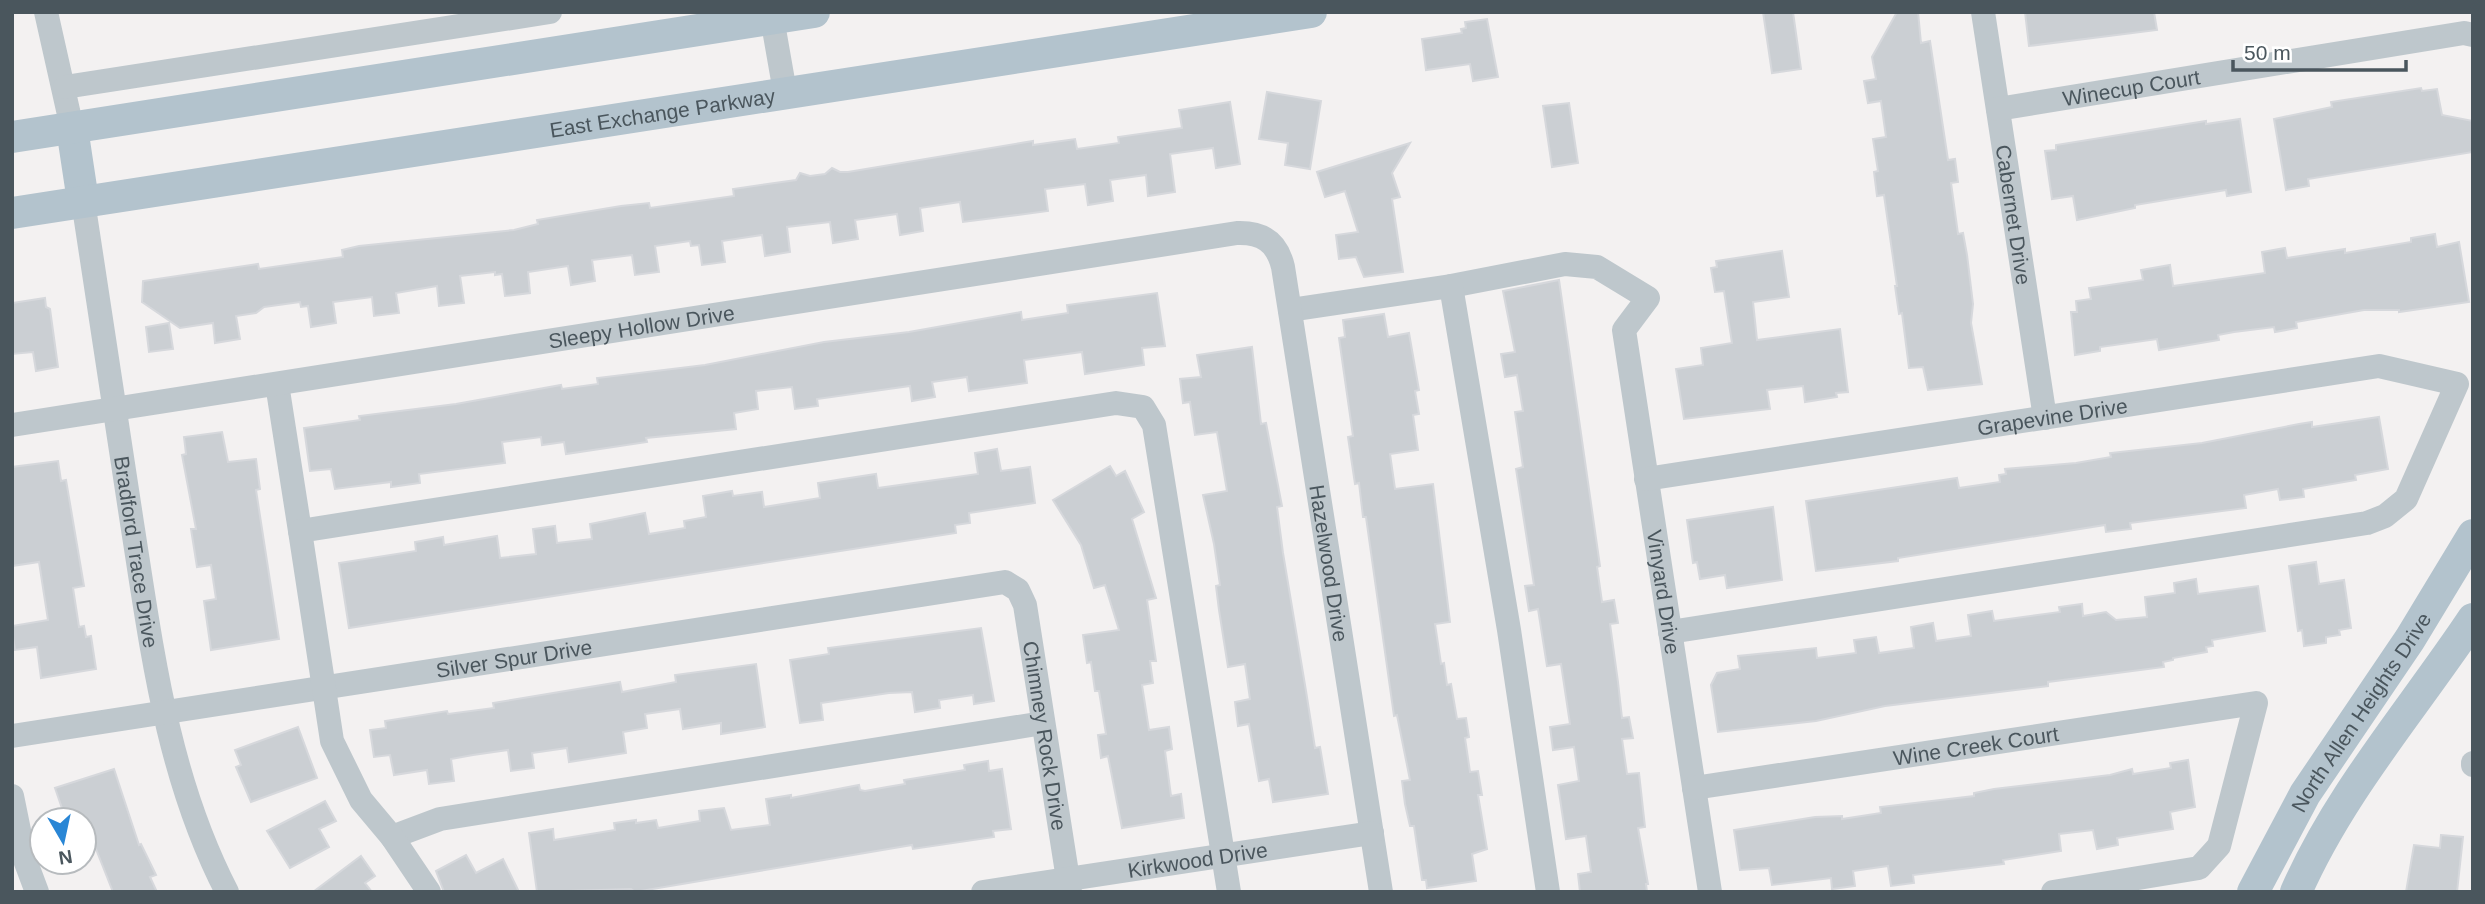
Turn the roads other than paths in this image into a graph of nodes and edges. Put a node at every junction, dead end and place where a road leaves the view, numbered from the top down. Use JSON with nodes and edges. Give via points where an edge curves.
{"nodes":[{"id":1,"x":46,"y":12,"type":"edge"},
{"id":2,"x":550,"y":12,"type":"edge"},
{"id":3,"x":814,"y":12,"type":"edge"},
{"id":4,"x":1311,"y":12,"type":"edge"},
{"id":5,"x":1983,"y":12,"type":"edge"},
{"id":6,"x":771,"y":16,"type":"edge"},
{"id":7,"x":2473,"y":35,"type":"edge"},
{"id":8,"x":65,"y":88,"type":"junction"},
{"id":9,"x":785,"y":92,"type":"junction"},
{"id":10,"x":1998,"y":109,"type":"junction"},
{"id":11,"x":72,"y":128,"type":"junction"},
{"id":12,"x":12,"y":137,"type":"edge"},
{"id":13,"x":83,"y":201,"type":"junction"},
{"id":14,"x":12,"y":213,"type":"edge"},
{"id":15,"x":1269,"y":240,"type":"joint"},
{"id":16,"x":1451,"y":286,"type":"junction"},
{"id":17,"x":1290,"y":310,"type":"junction"},
{"id":18,"x":277,"y":384,"type":"junction"},
{"id":19,"x":115,"y":409,"type":"junction"},
{"id":20,"x":2045,"y":418,"type":"junction"},
{"id":21,"x":12,"y":425,"type":"edge"},
{"id":22,"x":1646,"y":479,"type":"junction"},
{"id":23,"x":300,"y":531,"type":"junction"},
{"id":24,"x":2473,"y":536,"type":"edge"},
{"id":25,"x":1012,"y":585,"type":"joint"},
{"id":26,"x":2473,"y":619,"type":"edge"},
{"id":27,"x":1670,"y":632,"type":"junction"},
{"id":28,"x":322,"y":687,"type":"junction"},
{"id":29,"x":163,"y":713,"type":"junction"},
{"id":30,"x":1043,"y":723,"type":"junction"},
{"id":31,"x":12,"y":736,"type":"edge"},
{"id":32,"x":1695,"y":788,"type":"junction"},
{"id":33,"x":12,"y":796,"type":"edge"},
{"id":34,"x":1372,"y":833,"type":"junction"},
{"id":35,"x":392,"y":837,"type":"junction"},
{"id":36,"x":1223,"y":855,"type":"junction"},
{"id":37,"x":1069,"y":885,"type":"edge"},
{"id":38,"x":27,"y":886,"type":"edge"},
{"id":39,"x":227,"y":892,"type":"edge"},
{"id":40,"x":429,"y":892,"type":"edge"},
{"id":41,"x":983,"y":892,"type":"edge"},
{"id":42,"x":1229,"y":892,"type":"edge"},
{"id":43,"x":1381,"y":892,"type":"edge"},
{"id":44,"x":1548,"y":892,"type":"edge"},
{"id":45,"x":1710,"y":892,"type":"edge"},
{"id":46,"x":2053,"y":892,"type":"edge"},
{"id":47,"x":2253,"y":892,"type":"edge"},
{"id":48,"x":2296,"y":892,"type":"edge"}],
"edges":[{"from":1,"to":8,"type":"street"},
{"from":2,"to":8,"type":"street"},
{"from":3,"to":6,"type":"main road"},
{"from":4,"to":9,"type":"main road","name":"East Exchange Parkway"},
{"from":5,"to":10,"type":"street","name":"Cabernet Drive"},
{"from":6,"to":9,"type":"street"},
{"from":6,"to":11,"type":"main road"},
{"from":7,"to":10,"type":"street","name":"Winecup Court"},
{"from":8,"to":11,"type":"street"},
{"from":9,"to":13,"type":"main road","name":"East Exchange Parkway"},
{"from":10,"to":20,"type":"street","name":"Cabernet Drive"},
{"from":11,"to":12,"type":"main road"},
{"from":11,"to":13,"type":"main road"},
{"from":13,"to":14,"type":"main road","name":"East Exchange Parkway"},
{"from":13,"to":19,"type":"street","name":"Bradford Trace Drive"},
{"from":15,"to":17,"type":"street","name":"Hazelwood Drive","via":[[1280,254]]},
{"from":15,"to":18,"type":"street","name":"Sleepy Hollow Drive","via":[[1250,232],[1237,233]]},
{"from":16,"to":17,"type":"street"},
{"from":16,"to":22,"type":"street","name":"Vinyard Drive","via":[[1565,264],[1597,267],[1648,299],[1624,330]]},
{"from":16,"to":44,"type":"street"},
{"from":17,"to":34,"type":"street","name":"Hazelwood Drive"},
{"from":18,"to":19,"type":"street","name":"Sleepy Hollow Drive"},
{"from":18,"to":23,"type":"street"},
{"from":19,"to":21,"type":"street","name":"Sleepy Hollow Drive"},
{"from":19,"to":29,"type":"street","name":"Bradford Trace Drive"},
{"from":20,"to":22,"type":"street","name":"Grapevine Drive"},
{"from":20,"to":27,"type":"street","name":"Grapevine Drive","via":[[2379,366],[2457,384],[2406,499],[2367,523]]},
{"from":22,"to":27,"type":"street","name":"Vinyard Drive"},
{"from":23,"to":28,"type":"street"},
{"from":23,"to":36,"type":"street","via":[[1116,403],[1143,407],[1154,425]]},
{"from":24,"to":47,"type":"main road","name":"North Allen Heights Drive","via":[[2305,794]]},
{"from":25,"to":28,"type":"street","name":"Silver Spur Drive","via":[[997,581]]},
{"from":25,"to":30,"type":"street","name":"Chimney Rock Drive","via":[[1025,605]]},
{"from":26,"to":48,"type":"main road","name":"North Allen Heights Drive","via":[[2372,760]]},
{"from":27,"to":32,"type":"street","name":"Vinyard Drive"},
{"from":28,"to":29,"type":"street","name":"Silver Spur Drive"},
{"from":28,"to":35,"type":"street","via":[[332,741],[361,800]]},
{"from":29,"to":31,"type":"street","name":"Silver Spur Drive"},
{"from":29,"to":39,"type":"street","name":"Bradford Trace Drive","via":[[187,802]]},
{"from":30,"to":35,"type":"street","via":[[440,818]]},
{"from":30,"to":37,"type":"street","name":"Chimney Rock Drive"},
{"from":32,"to":45,"type":"street","name":"Vinyard Drive"},
{"from":32,"to":46,"type":"street","name":"Wine Creek Court","via":[[2256,703],[2219,846],[2199,868]]},
{"from":33,"to":38,"type":"street"},
{"from":34,"to":36,"type":"street","name":"Kirkwood Drive"},
{"from":34,"to":43,"type":"street","name":"Hazelwood Drive"},
{"from":35,"to":40,"type":"street"},
{"from":36,"to":37,"type":"street","name":"Kirkwood Drive"},
{"from":36,"to":42,"type":"street"},
{"from":37,"to":41,"type":"street","name":"Kirkwood Drive"}]}
